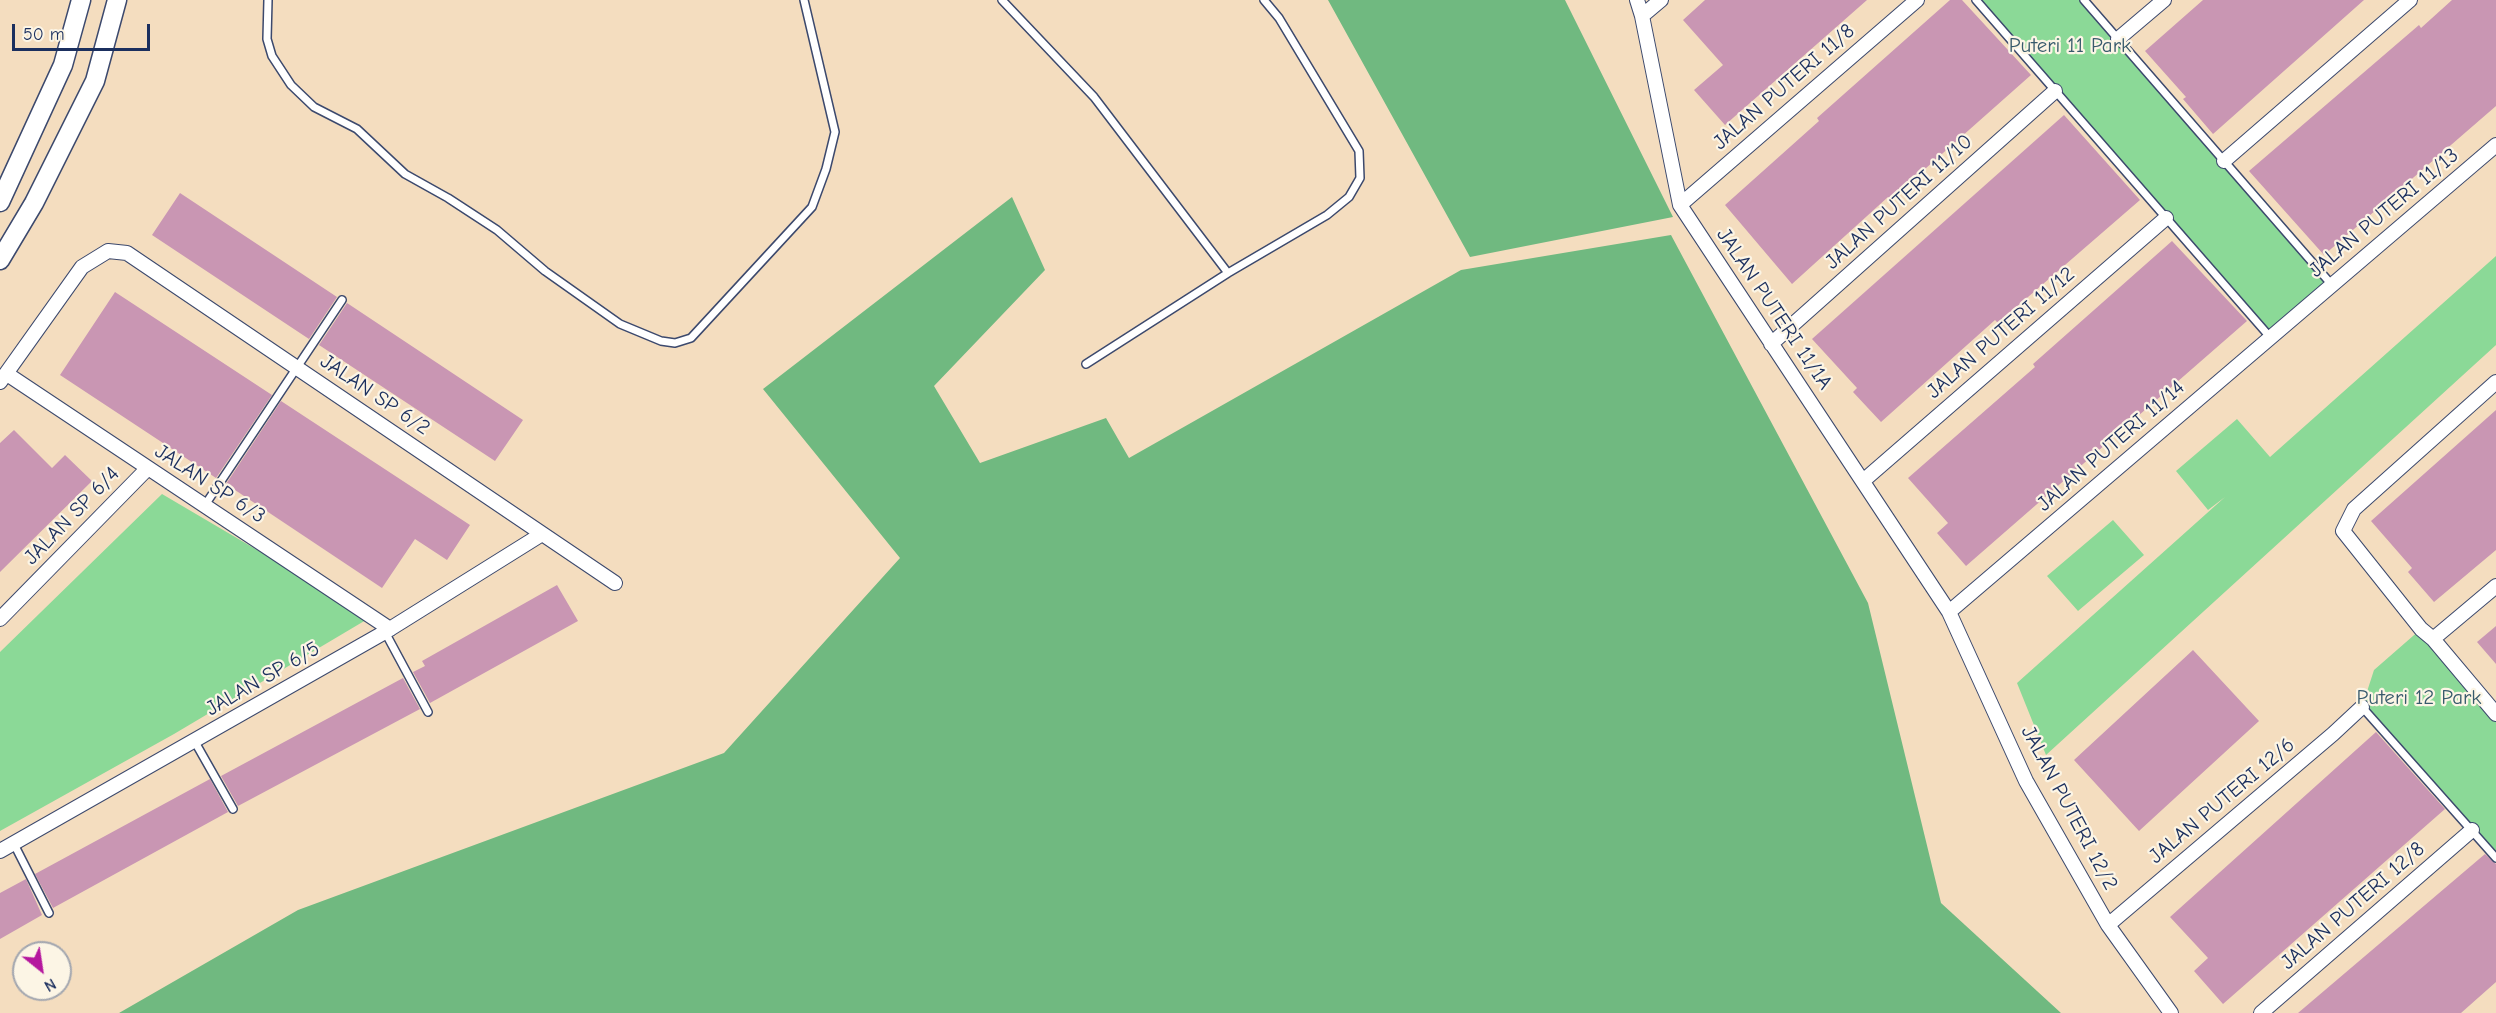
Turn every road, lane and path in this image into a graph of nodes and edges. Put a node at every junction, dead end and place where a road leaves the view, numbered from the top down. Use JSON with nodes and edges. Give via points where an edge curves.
{"nodes":[{"id":1,"x":81,"y":0,"type":"edge"},
{"id":2,"x":117,"y":0,"type":"edge"},
{"id":3,"x":268,"y":0,"type":"edge"},
{"id":4,"x":804,"y":0,"type":"edge"},
{"id":5,"x":1002,"y":0,"type":"edge"},
{"id":6,"x":1264,"y":0,"type":"edge"},
{"id":7,"x":1637,"y":0,"type":"edge"},
{"id":8,"x":1661,"y":0,"type":"edge"},
{"id":9,"x":1917,"y":0,"type":"edge"},
{"id":10,"x":1976,"y":0,"type":"edge"},
{"id":11,"x":2084,"y":0,"type":"edge"},
{"id":12,"x":2164,"y":0,"type":"edge"},
{"id":13,"x":2410,"y":0,"type":"edge"},
{"id":14,"x":1642,"y":16,"type":"junction"},
{"id":15,"x":2118,"y":39,"type":"junction"},
{"id":16,"x":2055,"y":91,"type":"junction"},
{"id":17,"x":2496,"y":145,"type":"edge"},
{"id":18,"x":2224,"y":161,"type":"junction"},
{"id":19,"x":0,"y":202,"type":"edge"},
{"id":20,"x":1680,"y":205,"type":"junction"},
{"id":21,"x":2166,"y":218,"type":"junction"},
{"id":22,"x":0,"y":260,"type":"edge"},
{"id":23,"x":1228,"y":273,"type":"junction"},
{"id":24,"x":2332,"y":285,"type":"junction"},
{"id":25,"x":342,"y":300,"type":"dead end"},
{"id":26,"x":2300,"y":312,"type":"joint"},
{"id":27,"x":2270,"y":337,"type":"junction"},
{"id":28,"x":1771,"y":344,"type":"junction"},
{"id":29,"x":1086,"y":364,"type":"dead end"},
{"id":30,"x":298,"y":369,"type":"junction"},
{"id":31,"x":3,"y":378,"type":"edge"},
{"id":32,"x":2496,"y":382,"type":"edge"},
{"id":33,"x":148,"y":468,"type":"junction"},
{"id":34,"x":1863,"y":481,"type":"junction"},
{"id":35,"x":205,"y":506,"type":"junction"},
{"id":36,"x":542,"y":534,"type":"junction"},
{"id":37,"x":615,"y":583,"type":"dead end"},
{"id":38,"x":2496,"y":586,"type":"edge"},
{"id":39,"x":1949,"y":612,"type":"junction"},
{"id":40,"x":0,"y":620,"type":"edge"},
{"id":41,"x":388,"y":631,"type":"junction"},
{"id":42,"x":2433,"y":639,"type":"junction"},
{"id":43,"x":2362,"y":707,"type":"joint"},
{"id":44,"x":428,"y":712,"type":"dead end"},
{"id":45,"x":2496,"y":714,"type":"edge"},
{"id":46,"x":195,"y":742,"type":"junction"},
{"id":47,"x":232,"y":809,"type":"dead end"},
{"id":48,"x":2472,"y":830,"type":"junction"},
{"id":49,"x":14,"y":844,"type":"junction"},
{"id":50,"x":0,"y":851,"type":"edge"},
{"id":51,"x":2496,"y":858,"type":"edge"},
{"id":52,"x":49,"y":913,"type":"dead end"},
{"id":53,"x":2108,"y":925,"type":"junction"},
{"id":54,"x":2172,"y":1013,"type":"edge"},
{"id":55,"x":2261,"y":1013,"type":"edge"}],
"edges":[{"from":1,"to":19,"type":"street","via":[[63,65]]},
{"from":2,"to":22,"type":"street","via":[[95,81],[34,203]]},
{"from":3,"to":4,"type":"lane","via":[[267,39],[272,56],[291,85],[314,107],[357,129],[405,174],[497,230],[544,271],[620,324],[661,341],[675,342],[691,338],[812,207],[816,197],[835,132]]},
{"from":5,"to":23,"type":"lane","via":[[1094,97]]},
{"from":6,"to":23,"type":"lane","via":[[1279,18],[1359,151],[1360,178],[1349,197],[1327,215]]},
{"from":7,"to":14,"type":"street","name":"JALAN PUTERI 11/1A"},
{"from":8,"to":14,"type":"street"},
{"from":9,"to":20,"type":"street","name":"JALAN PUTERI 11/8"},
{"from":10,"to":16,"type":"lane"},
{"from":11,"to":15,"type":"lane"},
{"from":12,"to":15,"type":"street"},
{"from":13,"to":18,"type":"street"},
{"from":14,"to":20,"type":"street","name":"JALAN PUTERI 11/1A"},
{"from":15,"to":18,"type":"lane"},
{"from":16,"to":21,"type":"lane"},
{"from":16,"to":28,"type":"street","name":"JALAN PUTERI 11/10"},
{"from":17,"to":24,"type":"street","name":"JALAN PUTERI 11/13"},
{"from":18,"to":24,"type":"lane"},
{"from":20,"to":28,"type":"street","name":"JALAN PUTERI 11/1A"},
{"from":21,"to":27,"type":"lane"},
{"from":21,"to":34,"type":"street","name":"JALAN PUTERI 11/12"},
{"from":23,"to":29,"type":"lane"},
{"from":24,"to":26,"type":"street","name":"JALAN PUTERI 11/13"},
{"from":25,"to":30,"type":"lane"},
{"from":26,"to":27,"type":"street","name":"JALAN PUTERI 11/14"},
{"from":27,"to":39,"type":"street","name":"JALAN PUTERI 11/14"},
{"from":28,"to":34,"type":"street","name":"JALAN PUTERI 11/1A"},
{"from":30,"to":31,"type":"street","name":"JALAN SP 6/2","via":[[127,252],[108,251],[82,267]]},
{"from":30,"to":35,"type":"lane"},
{"from":30,"to":36,"type":"street","name":"JALAN SP 6/2"},
{"from":31,"to":33,"type":"street","name":"JALAN SP 6/3"},
{"from":32,"to":42,"type":"street","via":[[2354,509],[2343,531]]},
{"from":33,"to":35,"type":"street","name":"JALAN SP 6/3"},
{"from":33,"to":40,"type":"street","name":"JALAN SP 6/4"},
{"from":34,"to":39,"type":"street","name":"JALAN PUTERI 11/1A"},
{"from":35,"to":41,"type":"street","name":"JALAN SP 6/3"},
{"from":36,"to":37,"type":"street","name":"JALAN SP 6/2"},
{"from":36,"to":41,"type":"street","name":"JALAN SP 6/5"},
{"from":38,"to":42,"type":"street"},
{"from":39,"to":53,"type":"street","name":"JALAN PUTERI 12/2","via":[[2026,781]]},
{"from":41,"to":44,"type":"lane"},
{"from":41,"to":46,"type":"street","name":"JALAN SP 6/5"},
{"from":42,"to":45,"type":"street"},
{"from":43,"to":48,"type":"lane"},
{"from":43,"to":53,"type":"street","name":"JALAN PUTERI 12/6"},
{"from":46,"to":47,"type":"lane"},
{"from":46,"to":49,"type":"street","name":"JALAN SP 6/5"},
{"from":48,"to":51,"type":"lane"},
{"from":48,"to":55,"type":"street","name":"JALAN PUTERI 12/8"},
{"from":49,"to":50,"type":"street","name":"JALAN SP 6/5"},
{"from":49,"to":52,"type":"lane"},
{"from":53,"to":54,"type":"street","name":"JALAN PUTERI 12/2"}]}
